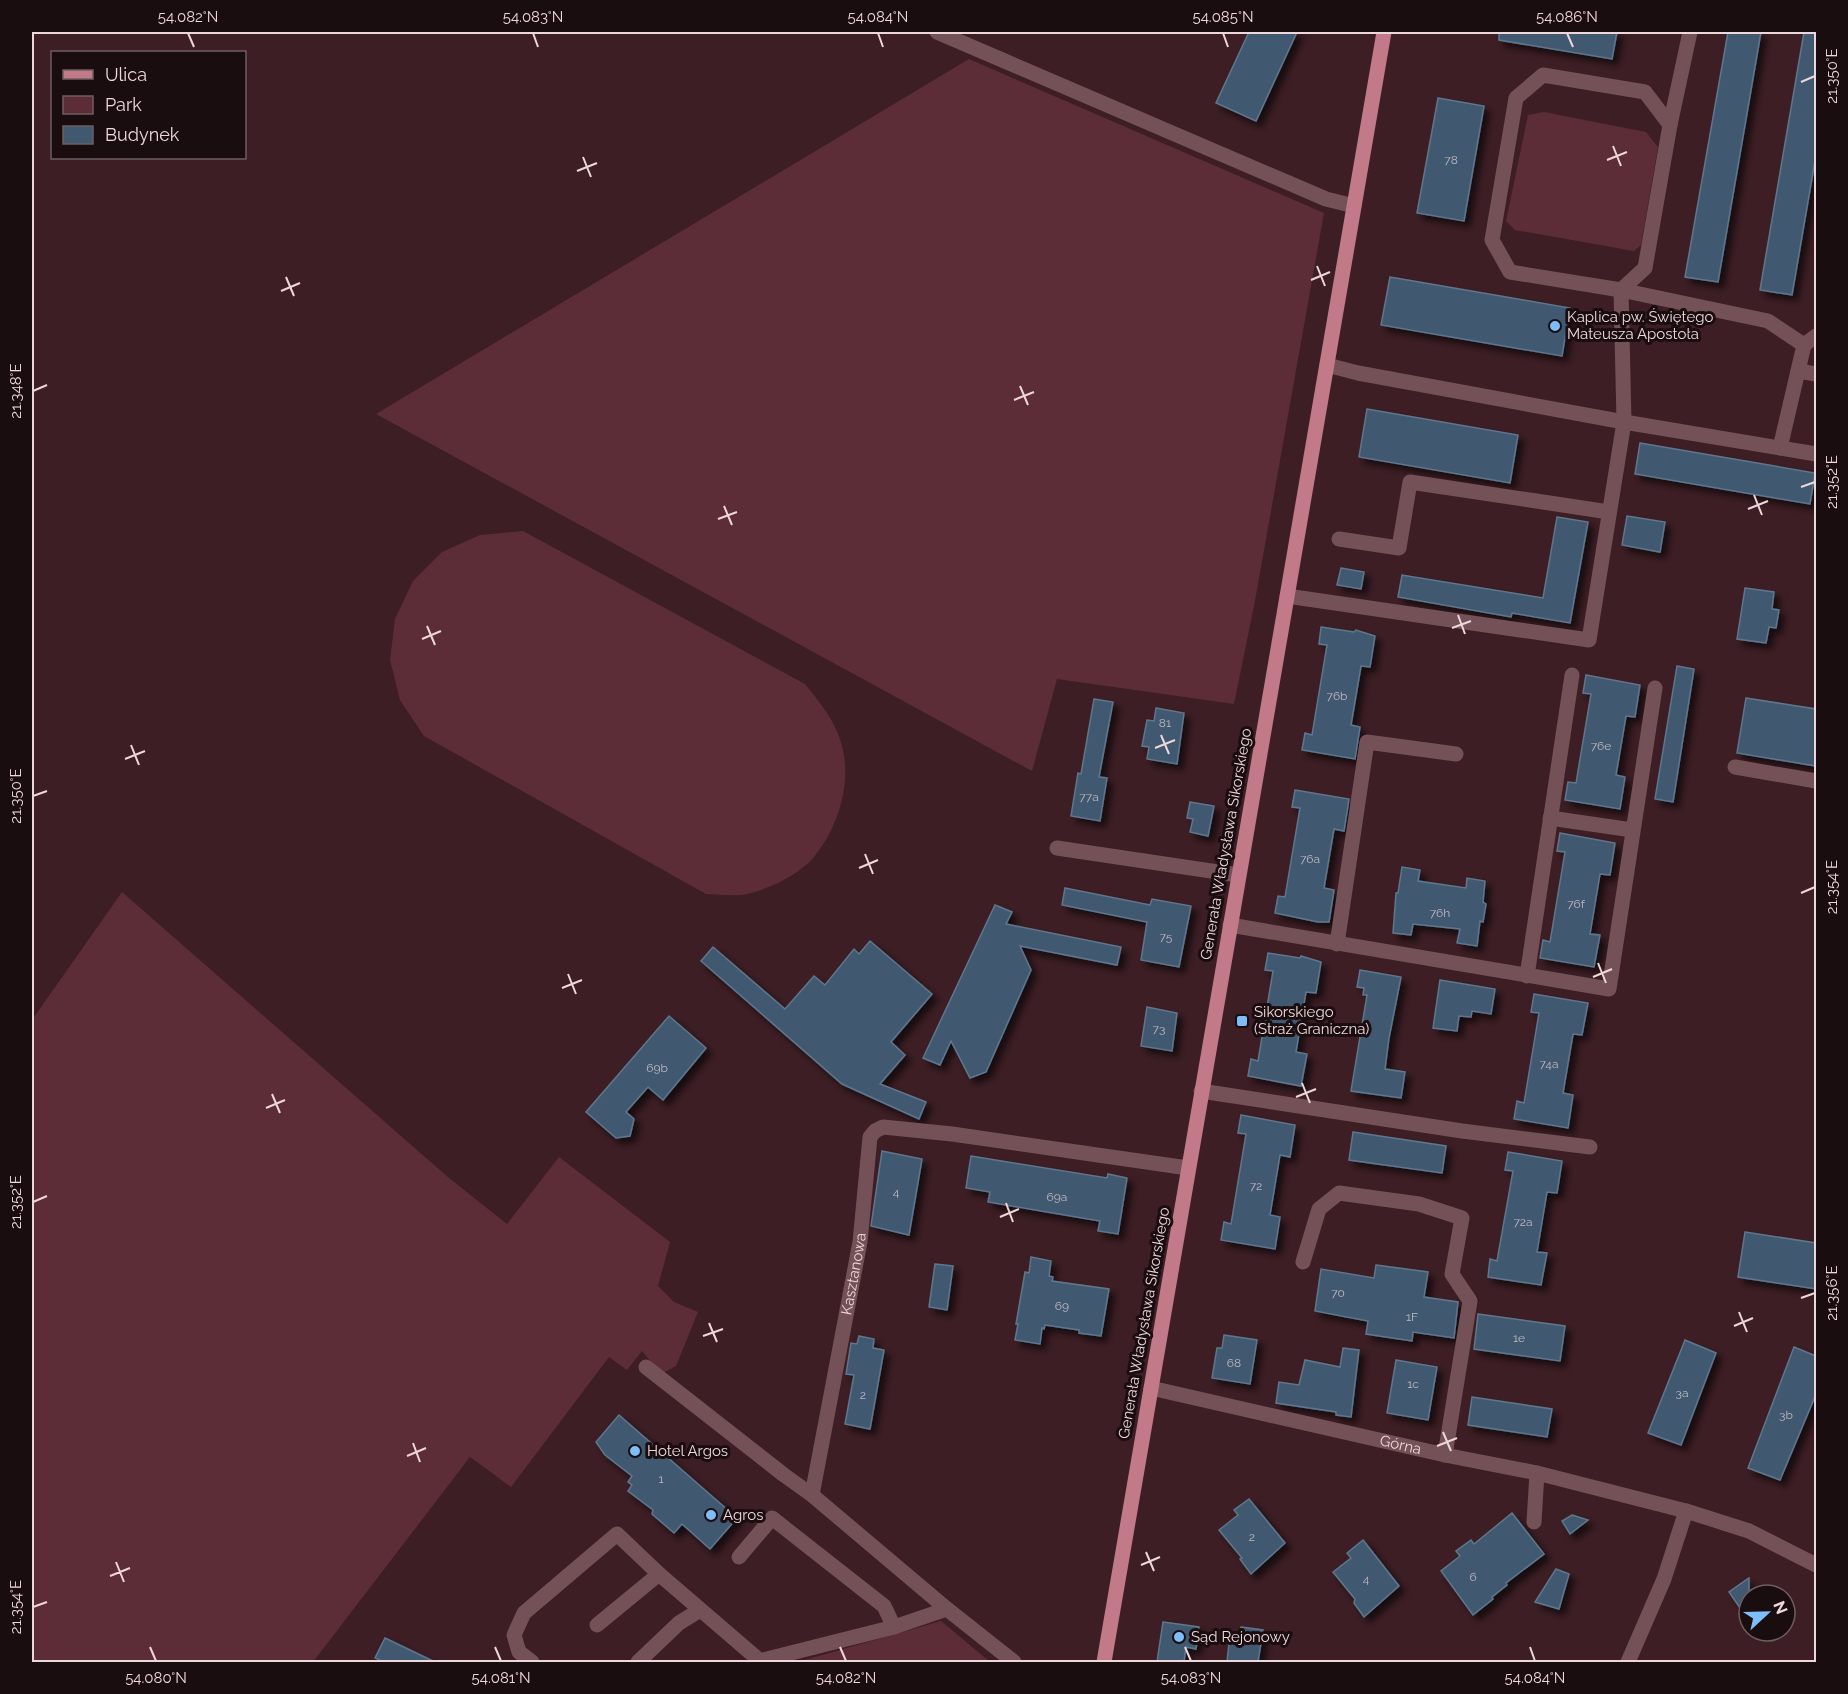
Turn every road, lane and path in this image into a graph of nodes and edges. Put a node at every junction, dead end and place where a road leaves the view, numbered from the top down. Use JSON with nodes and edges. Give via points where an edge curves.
{"nodes":[{"id":1,"x":937,"y":32,"type":"edge"},
{"id":2,"x":1384,"y":32,"type":"edge"},
{"id":3,"x":1690,"y":32,"type":"edge"},
{"id":4,"x":1670,"y":125,"type":"junction"},
{"id":5,"x":1354,"y":206,"type":"junction"},
{"id":6,"x":1621,"y":290,"type":"junction"},
{"id":7,"x":1810,"y":340,"type":"edge"},
{"id":8,"x":1327,"y":365,"type":"junction"},
{"id":9,"x":1798,"y":371,"type":"junction"},
{"id":10,"x":1816,"y":374,"type":"edge"},
{"id":11,"x":1624,"y":422,"type":"junction"},
{"id":12,"x":1780,"y":448,"type":"junction"},
{"id":13,"x":1816,"y":454,"type":"edge"},
{"id":14,"x":1609,"y":512,"type":"junction"},
{"id":15,"x":1340,"y":539,"type":"dead end"},
{"id":16,"x":1287,"y":596,"type":"junction"},
{"id":17,"x":1572,"y":675,"type":"dead end"},
{"id":18,"x":1655,"y":688,"type":"dead end"},
{"id":19,"x":1456,"y":754,"type":"dead end"},
{"id":20,"x":1735,"y":767,"type":"dead end"},
{"id":21,"x":1816,"y":781,"type":"edge"},
{"id":22,"x":1550,"y":818,"type":"junction"},
{"id":23,"x":1632,"y":830,"type":"junction"},
{"id":24,"x":1057,"y":848,"type":"dead end"},
{"id":25,"x":1238,"y":875,"type":"junction"},
{"id":26,"x":1230,"y":925,"type":"junction"},
{"id":27,"x":1336,"y":944,"type":"junction"},
{"id":28,"x":1527,"y":976,"type":"junction"},
{"id":29,"x":1201,"y":1091,"type":"junction"},
{"id":30,"x":1590,"y":1147,"type":"dead end"},
{"id":31,"x":1188,"y":1168,"type":"junction"},
{"id":32,"x":1303,"y":1262,"type":"dead end"},
{"id":33,"x":646,"y":1367,"type":"dead end"},
{"id":34,"x":1151,"y":1388,"type":"junction"},
{"id":35,"x":1445,"y":1455,"type":"junction"},
{"id":36,"x":1537,"y":1473,"type":"junction"},
{"id":37,"x":812,"y":1495,"type":"junction"},
{"id":38,"x":1686,"y":1511,"type":"junction"},
{"id":39,"x":1534,"y":1522,"type":"dead end"},
{"id":40,"x":739,"y":1557,"type":"dead end"},
{"id":41,"x":1816,"y":1565,"type":"edge"},
{"id":42,"x":659,"y":1574,"type":"junction"},
{"id":43,"x":947,"y":1609,"type":"junction"},
{"id":44,"x":700,"y":1610,"type":"junction"},
{"id":45,"x":597,"y":1625,"type":"dead end"},
{"id":46,"x":894,"y":1627,"type":"junction"},
{"id":47,"x":757,"y":1661,"type":"edge"},
{"id":48,"x":532,"y":1662,"type":"edge"},
{"id":49,"x":638,"y":1662,"type":"edge"},
{"id":50,"x":1014,"y":1662,"type":"edge"},
{"id":51,"x":1104,"y":1662,"type":"edge"},
{"id":52,"x":1628,"y":1662,"type":"edge"}],
"edges":[{"from":1,"to":5,"type":"street","via":[[1326,199]]},
{"from":2,"to":5,"type":"main road","name":"Generała Władysława Sikorskiego"},
{"from":3,"to":4,"type":"street"},
{"from":4,"to":6,"type":"street","via":[[1645,268]]},
{"from":4,"to":6,"type":"street","via":[[1645,92],[1543,75],[1516,98],[1492,240],[1510,272]]},
{"from":5,"to":8,"type":"main road","name":"Generała Władysława Sikorskiego"},
{"from":6,"to":7,"type":"street","via":[[1768,321]]},
{"from":6,"to":11,"type":"street"},
{"from":7,"to":9,"type":"street"},
{"from":8,"to":11,"type":"street"},
{"from":8,"to":16,"type":"main road","name":"Generała Władysława Sikorskiego"},
{"from":9,"to":10,"type":"street"},
{"from":9,"to":12,"type":"street"},
{"from":11,"to":12,"type":"street"},
{"from":11,"to":14,"type":"street"},
{"from":12,"to":13,"type":"street"},
{"from":14,"to":15,"type":"street","via":[[1410,482],[1399,548]]},
{"from":14,"to":16,"type":"street","via":[[1588,640]]},
{"from":16,"to":25,"type":"main road","name":"Generała Władysława Sikorskiego"},
{"from":17,"to":22,"type":"street"},
{"from":18,"to":23,"type":"street"},
{"from":19,"to":27,"type":"street","via":[[1367,742]]},
{"from":20,"to":21,"type":"street"},
{"from":22,"to":23,"type":"street"},
{"from":22,"to":28,"type":"street"},
{"from":23,"to":28,"type":"street","via":[[1610,989]]},
{"from":24,"to":25,"type":"street"},
{"from":25,"to":26,"type":"main road","name":"Generała Władysława Sikorskiego"},
{"from":26,"to":27,"type":"street"},
{"from":26,"to":29,"type":"main road","name":"Generała Władysława Sikorskiego"},
{"from":27,"to":28,"type":"street"},
{"from":29,"to":30,"type":"street"},
{"from":29,"to":31,"type":"main road","name":"Generała Władysława Sikorskiego"},
{"from":31,"to":34,"type":"main road","name":"Generała Władysława Sikorskiego"},
{"from":31,"to":37,"type":"street","name":"Kasztanowa","via":[[952,1134],[883,1128],[875,1131],[870,1137],[860,1242]]},
{"from":32,"to":35,"type":"street","via":[[1319,1209],[1340,1193],[1419,1204],[1462,1218],[1452,1274],[1470,1301]]},
{"from":33,"to":37,"type":"street"},
{"from":34,"to":35,"type":"street","name":"Górna"},
{"from":34,"to":51,"type":"main road","name":"Generała Władysława Sikorskiego"},
{"from":35,"to":36,"type":"street","name":"Górna"},
{"from":36,"to":38,"type":"street","name":"Górna"},
{"from":36,"to":39,"type":"street"},
{"from":37,"to":43,"type":"street"},
{"from":38,"to":41,"type":"street","name":"Górna","via":[[1749,1531]]},
{"from":38,"to":52,"type":"street","via":[[1664,1579]]},
{"from":40,"to":46,"type":"street","via":[[772,1518],[884,1606]]},
{"from":42,"to":44,"type":"street"},
{"from":42,"to":45,"type":"street"},
{"from":42,"to":48,"type":"street","via":[[617,1534],[524,1613],[514,1635],[519,1652]]},
{"from":43,"to":46,"type":"street"},
{"from":43,"to":50,"type":"street"},
{"from":44,"to":47,"type":"street"},
{"from":44,"to":49,"type":"street","via":[[679,1623]]},
{"from":46,"to":47,"type":"street"}]}
